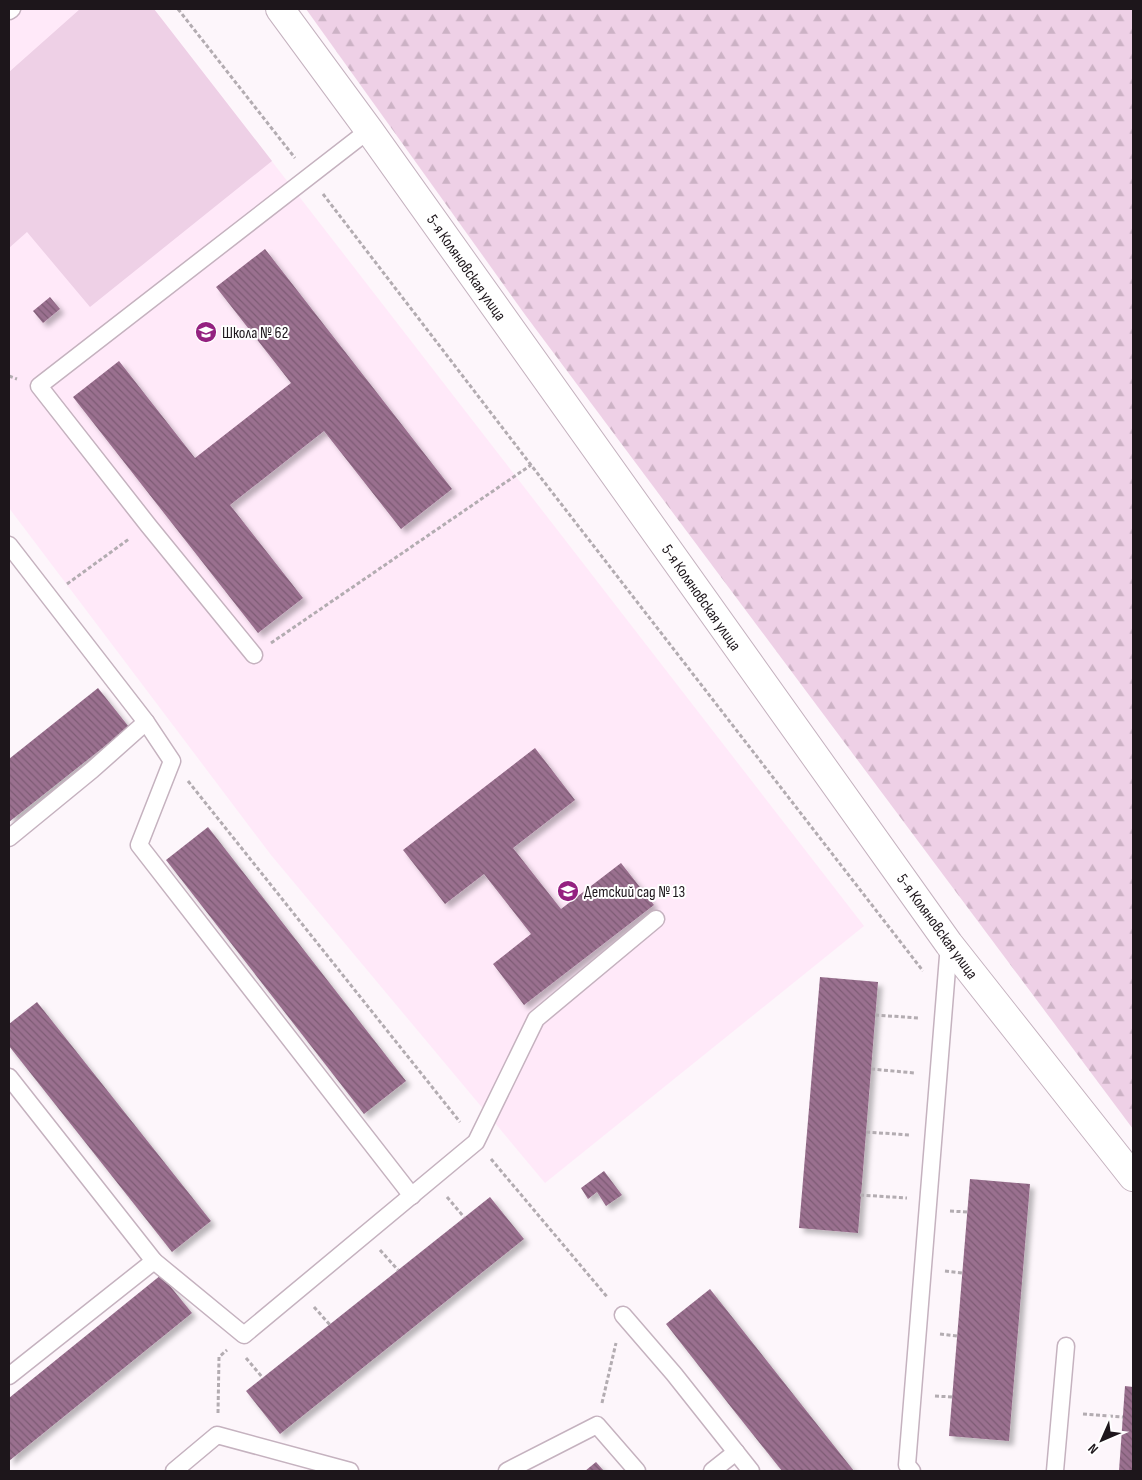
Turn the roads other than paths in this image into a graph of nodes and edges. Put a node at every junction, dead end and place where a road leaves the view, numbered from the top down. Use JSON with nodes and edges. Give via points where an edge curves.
{"nodes":[{"id":1,"x":280,"y":9,"type":"edge"},
{"id":2,"x":369,"y":130,"type":"junction"},
{"id":3,"x":9,"y":545,"type":"edge"},
{"id":4,"x":254,"y":654,"type":"road end"},
{"id":5,"x":146,"y":722,"type":"junction"},
{"id":6,"x":9,"y":838,"type":"edge"},
{"id":7,"x":656,"y":919,"type":"dead end"},
{"id":8,"x":949,"y":944,"type":"junction"},
{"id":9,"x":9,"y":1077,"type":"edge"},
{"id":10,"x":1133,"y":1177,"type":"edge"},
{"id":11,"x":412,"y":1196,"type":"junction"},
{"id":12,"x":154,"y":1260,"type":"junction"},
{"id":13,"x":623,"y":1315,"type":"road end"},
{"id":14,"x":1066,"y":1346,"type":"dead end"},
{"id":15,"x":9,"y":1376,"type":"edge"},
{"id":16,"x":736,"y":1452,"type":"junction"},
{"id":17,"x":174,"y":1471,"type":"edge"},
{"id":18,"x":350,"y":1471,"type":"edge"},
{"id":19,"x":507,"y":1471,"type":"edge"},
{"id":20,"x":637,"y":1471,"type":"edge"},
{"id":21,"x":712,"y":1471,"type":"edge"},
{"id":22,"x":751,"y":1471,"type":"edge"},
{"id":23,"x":912,"y":1471,"type":"edge"},
{"id":24,"x":1055,"y":1471,"type":"edge"}],
"edges":[{"from":1,"to":2,"type":"street","name":"5-я Коляновская улица"},
{"from":2,"to":4,"type":"lane","via":[[39,386]]},
{"from":2,"to":8,"type":"street","name":"5-я Коляновская улица"},
{"from":3,"to":5,"type":"lane"},
{"from":5,"to":6,"type":"lane"},
{"from":5,"to":11,"type":"lane","via":[[172,761],[139,845]]},
{"from":7,"to":11,"type":"lane","via":[[536,1019],[476,1142]]},
{"from":8,"to":10,"type":"street","name":"5-я Коляновская улица"},
{"from":8,"to":23,"type":"lane","via":[[907,1465]]},
{"from":9,"to":12,"type":"lane"},
{"from":11,"to":12,"type":"lane","via":[[239,1339]]},
{"from":12,"to":15,"type":"lane"},
{"from":13,"to":16,"type":"lane"},
{"from":14,"to":24,"type":"lane"},
{"from":16,"to":21,"type":"lane"},
{"from":16,"to":22,"type":"lane"},
{"from":17,"to":18,"type":"lane","via":[[218,1434]]},
{"from":19,"to":20,"type":"lane","via":[[597,1425]]}]}
